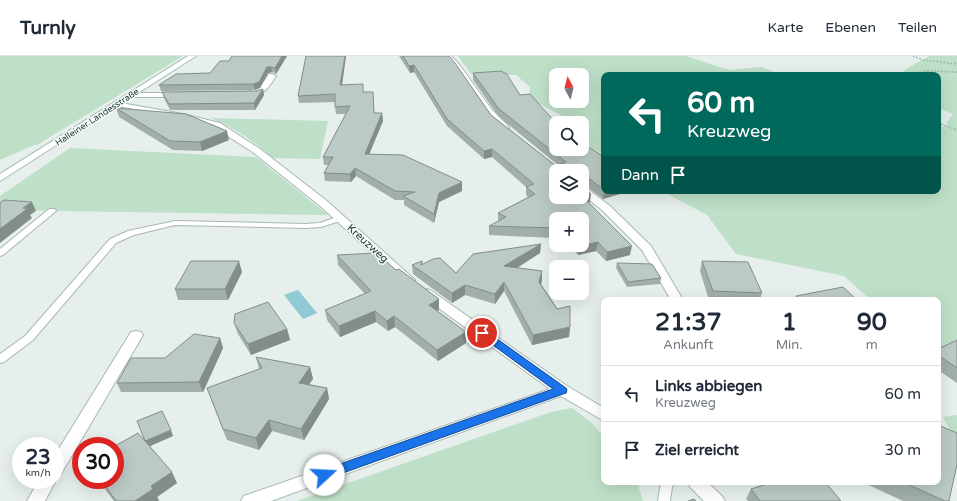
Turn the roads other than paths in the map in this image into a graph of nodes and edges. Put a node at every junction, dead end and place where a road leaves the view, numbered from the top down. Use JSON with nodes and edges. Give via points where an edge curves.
{"nodes":[{"id":1,"x":193,"y":56,"type":"edge"},
{"id":2,"x":447,"y":56,"type":"edge"},
{"id":3,"x":272,"y":76,"type":"edge"},
{"id":4,"x":239,"y":94,"type":"edge"},
{"id":5,"x":131,"y":95,"type":"junction"},
{"id":6,"x":185,"y":95,"type":"edge"},
{"id":7,"x":118,"y":104,"type":"junction"},
{"id":8,"x":513,"y":134,"type":"edge"},
{"id":9,"x":0,"y":178,"type":"edge"},
{"id":10,"x":589,"y":195,"type":"edge"},
{"id":11,"x":52,"y":211,"type":"dead end"},
{"id":12,"x":340,"y":218,"type":"junction"},
{"id":13,"x":0,"y":253,"type":"edge"},
{"id":14,"x":675,"y":297,"type":"edge"},
{"id":15,"x":136,"y":335,"type":"dead end"},
{"id":16,"x":0,"y":359,"type":"edge"},
{"id":17,"x":562,"y":390,"type":"junction"},
{"id":18,"x":601,"y":413,"type":"edge"},
{"id":19,"x":64,"y":454,"type":"edge"},
{"id":20,"x":666,"y":485,"type":"edge"},
{"id":21,"x":699,"y":485,"type":"edge"},
{"id":22,"x":43,"y":489,"type":"edge"},
{"id":23,"x":36,"y":501,"type":"edge"},
{"id":24,"x":250,"y":501,"type":"edge"},
{"id":25,"x":664,"y":501,"type":"edge"},
{"id":26,"x":716,"y":501,"type":"edge"}],
"edges":[{"from":1,"to":5,"type":"street","name":"Halleiner Landesstraße"},
{"from":2,"to":8,"type":"street","via":[[458,66],[495,120]]},
{"from":3,"to":4,"type":"street","via":[[264,90],[256,94]]},
{"from":5,"to":6,"type":"street"},
{"from":5,"to":7,"type":"street","name":"Halleiner Landesstraße"},
{"from":7,"to":9,"type":"street","name":"Halleiner Landesstraße"},
{"from":7,"to":12,"type":"street","name":"Kreuzweg","via":[[217,125],[257,151]]},
{"from":10,"to":14,"type":"street","via":[[647,248]]},
{"from":11,"to":13,"type":"lane"},
{"from":12,"to":16,"type":"lane","via":[[321,225],[305,226],[175,223],[131,233],[113,241],[29,338]]},
{"from":12,"to":17,"type":"street","name":"Kreuzweg","via":[[413,284]]},
{"from":15,"to":19,"type":"street"},
{"from":17,"to":18,"type":"street","name":"Kreuzweg"},
{"from":17,"to":24,"type":"street"},
{"from":20,"to":25,"type":"lane"},
{"from":21,"to":26,"type":"street"},
{"from":22,"to":23,"type":"street"}]}
